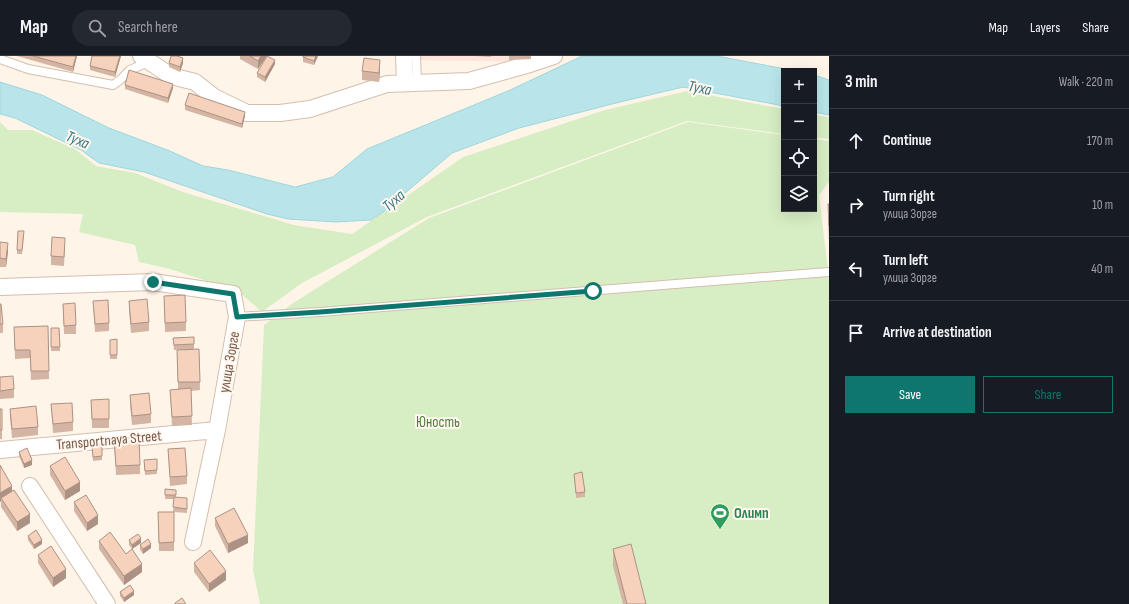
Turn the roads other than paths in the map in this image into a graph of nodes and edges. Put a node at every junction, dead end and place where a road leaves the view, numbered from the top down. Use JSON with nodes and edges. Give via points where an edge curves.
{"nodes":[{"id":1,"x":404,"y":56,"type":"edge"},
{"id":2,"x":416,"y":56,"type":"edge"},
{"id":3,"x":554,"y":56,"type":"edge"},
{"id":4,"x":0,"y":59,"type":"edge"},
{"id":5,"x":145,"y":59,"type":"edge"},
{"id":6,"x":411,"y":83,"type":"junction"},
{"id":7,"x":829,"y":272,"type":"edge"},
{"id":8,"x":0,"y":287,"type":"edge"},
{"id":9,"x":237,"y":317,"type":"junction"},
{"id":10,"x":217,"y":430,"type":"junction"},
{"id":11,"x":0,"y":450,"type":"edge"},
{"id":12,"x":30,"y":486,"type":"dead end"},
{"id":13,"x":193,"y":542,"type":"dead end"},
{"id":14,"x":107,"y":604,"type":"edge"}],
"edges":[{"from":1,"to":6,"type":"street"},
{"from":2,"to":6,"type":"lane"},
{"from":3,"to":6,"type":"street","via":[[468,81]]},
{"from":4,"to":5,"type":"lane","via":[[28,69],[113,85]]},
{"from":5,"to":6,"type":"street","via":[[171,76],[195,82],[214,97],[247,113],[280,113],[310,109],[388,84]]},
{"from":7,"to":9,"type":"lane"},
{"from":8,"to":9,"type":"street","name":"улица Зорге","via":[[153,282],[233,294]]},
{"from":9,"to":10,"type":"street","name":"улица Зорге"},
{"from":10,"to":11,"type":"street","name":"Transportnaya Street"},
{"from":10,"to":13,"type":"street","name":"улица Зорге"},
{"from":12,"to":14,"type":"street"}]}
